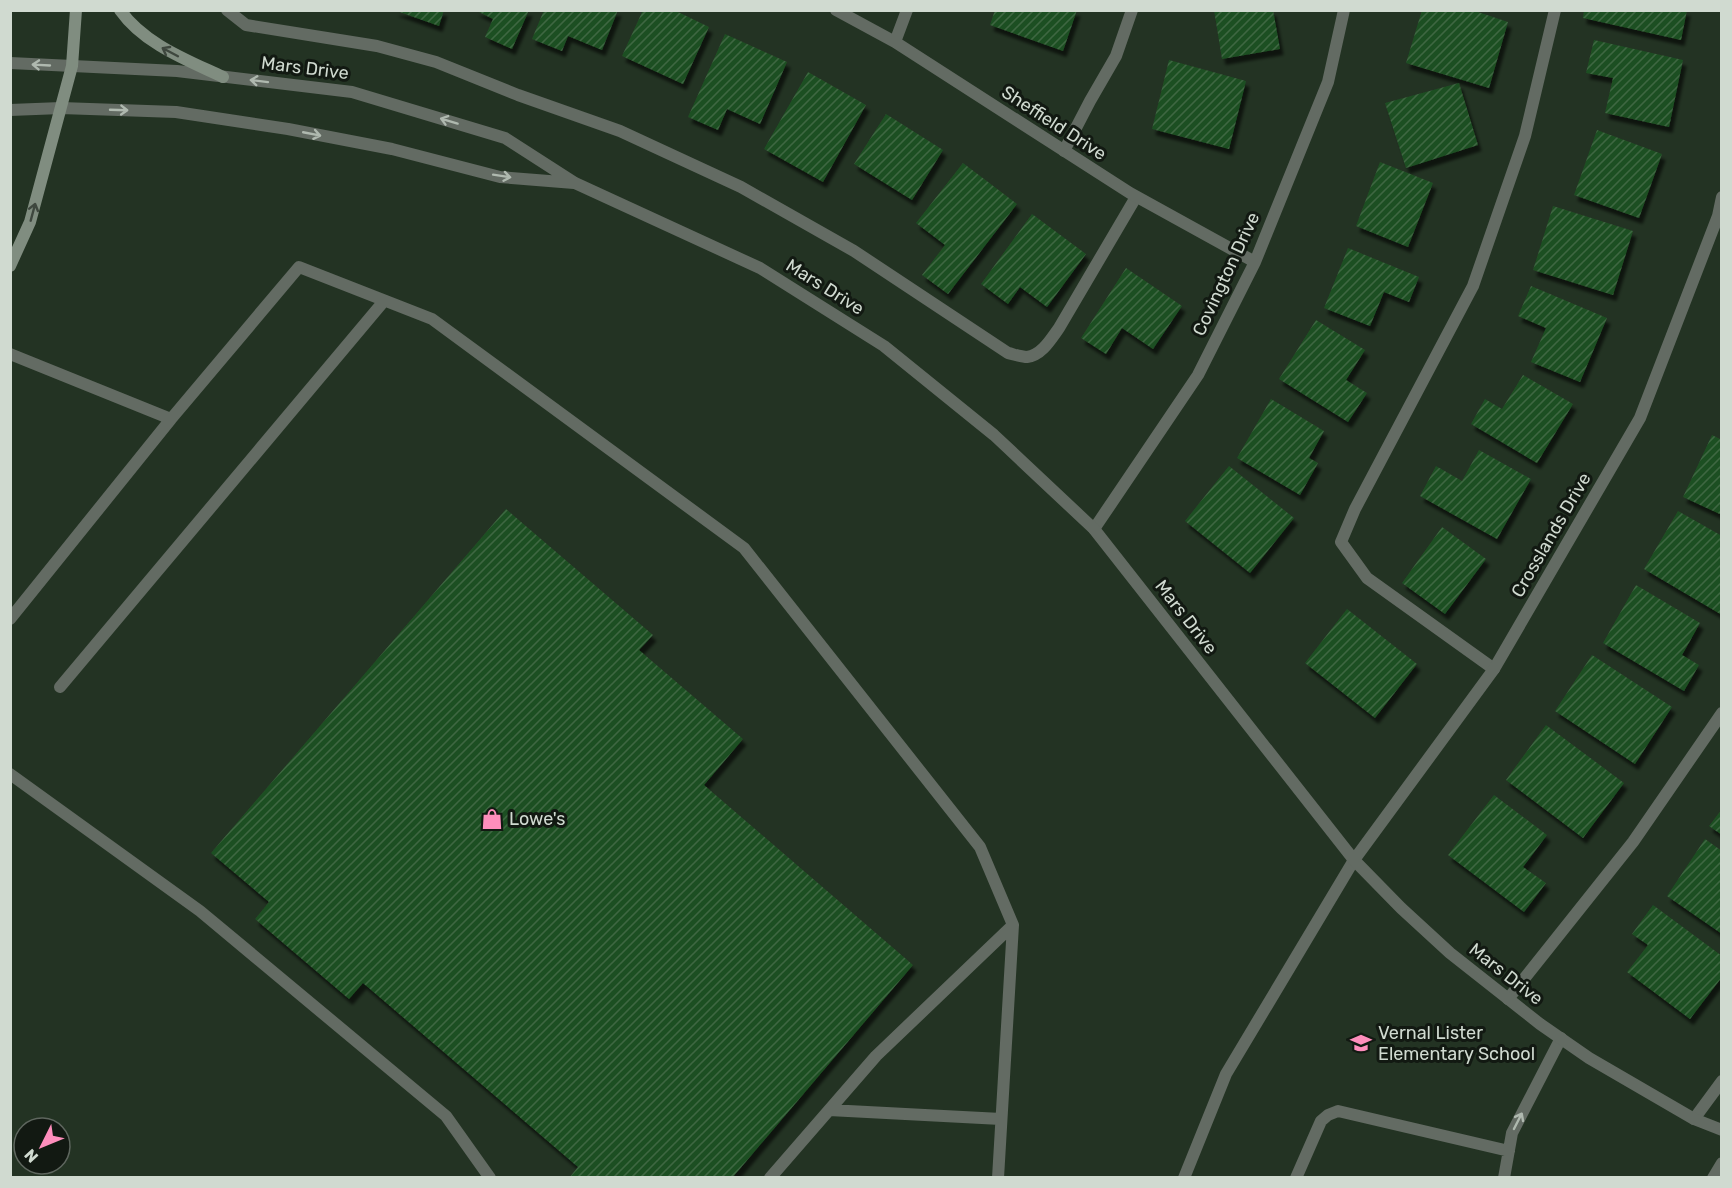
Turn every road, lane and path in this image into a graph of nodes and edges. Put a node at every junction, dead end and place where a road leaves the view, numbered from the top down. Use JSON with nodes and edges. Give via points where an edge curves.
{"nodes":[{"id":1,"x":76,"y":10,"type":"edge"},
{"id":2,"x":120,"y":10,"type":"edge"},
{"id":3,"x":227,"y":10,"type":"edge"},
{"id":4,"x":836,"y":10,"type":"edge"},
{"id":5,"x":907,"y":10,"type":"edge"},
{"id":6,"x":1132,"y":10,"type":"edge"},
{"id":7,"x":1344,"y":10,"type":"edge"},
{"id":8,"x":1555,"y":10,"type":"edge"},
{"id":9,"x":895,"y":42,"type":"junction"},
{"id":10,"x":10,"y":63,"type":"edge"},
{"id":11,"x":72,"y":66,"type":"junction"},
{"id":12,"x":223,"y":76,"type":"junction"},
{"id":13,"x":61,"y":108,"type":"junction"},
{"id":14,"x":10,"y":110,"type":"edge"},
{"id":15,"x":1064,"y":151,"type":"junction"},
{"id":16,"x":575,"y":183,"type":"junction"},
{"id":17,"x":1136,"y":197,"type":"junction"},
{"id":18,"x":1722,"y":197,"type":"edge"},
{"id":19,"x":1255,"y":262,"type":"junction"},
{"id":20,"x":10,"y":266,"type":"edge"},
{"id":21,"x":384,"y":301,"type":"junction"},
{"id":22,"x":10,"y":354,"type":"edge"},
{"id":23,"x":171,"y":419,"type":"junction"},
{"id":24,"x":1094,"y":529,"type":"junction"},
{"id":25,"x":10,"y":619,"type":"edge"},
{"id":26,"x":1494,"y":669,"type":"junction"},
{"id":27,"x":60,"y":687,"type":"dead end"},
{"id":28,"x":1722,"y":713,"type":"edge"},
{"id":29,"x":10,"y":774,"type":"edge"},
{"id":30,"x":1354,"y":860,"type":"junction"},
{"id":31,"x":1013,"y":925,"type":"junction"},
{"id":32,"x":1508,"y":999,"type":"junction"},
{"id":33,"x":1560,"y":1038,"type":"junction"},
{"id":34,"x":1722,"y":1081,"type":"edge"},
{"id":35,"x":829,"y":1110,"type":"junction"},
{"id":36,"x":1001,"y":1119,"type":"junction"},
{"id":37,"x":1694,"y":1119,"type":"junction"},
{"id":38,"x":1722,"y":1130,"type":"edge"},
{"id":39,"x":1509,"y":1151,"type":"junction"},
{"id":40,"x":1722,"y":1163,"type":"edge"},
{"id":41,"x":490,"y":1178,"type":"edge"},
{"id":42,"x":770,"y":1178,"type":"edge"},
{"id":43,"x":998,"y":1178,"type":"edge"},
{"id":44,"x":1184,"y":1178,"type":"edge"},
{"id":45,"x":1296,"y":1178,"type":"edge"},
{"id":46,"x":1504,"y":1178,"type":"edge"},
{"id":47,"x":1713,"y":1178,"type":"edge"}],
"edges":[{"from":1,"to":11,"type":"main road"},
{"from":12,"to":2,"type":"main road","one_way":true,"via":[[165,50]]},
{"from":3,"to":17,"type":"street","via":[[246,25],[377,46],[436,62],[620,131],[741,186],[854,251],[1008,352],[1026,357],[1046,346],[1059,328]]},
{"from":4,"to":9,"type":"street","name":"Sheffield Drive"},
{"from":5,"to":9,"type":"street"},
{"from":6,"to":15,"type":"street","via":[[1116,56]]},
{"from":7,"to":19,"type":"street","name":"Covington Drive","via":[[1328,82]]},
{"from":8,"to":26,"type":"street","via":[[1525,136],[1473,286],[1341,542],[1367,578]]},
{"from":9,"to":15,"type":"street","name":"Sheffield Drive"},
{"from":11,"to":10,"type":"street","name":"Mars Drive","one_way":true},
{"from":11,"to":12,"type":"street","name":"Mars Drive"},
{"from":11,"to":13,"type":"main road"},
{"from":16,"to":12,"type":"street","name":"Mars Drive","one_way":true,"via":[[505,138],[352,92]]},
{"from":13,"to":14,"type":"street","name":"Mars Drive"},
{"from":13,"to":16,"type":"street","name":"Mars Drive","one_way":true,"via":[[176,112],[392,149],[500,177]]},
{"from":20,"to":13,"type":"main road","one_way":true,"via":[[30,222]]},
{"from":15,"to":17,"type":"street","name":"Sheffield Drive"},
{"from":16,"to":24,"type":"street","name":"Mars Drive","via":[[760,268],[884,346],[994,435]]},
{"from":17,"to":19,"type":"street","name":"Sheffield Drive"},
{"from":18,"to":26,"type":"street","name":"Crosslands Drive","via":[[1640,418]]},
{"from":19,"to":24,"type":"street","name":"Covington Drive","via":[[1198,375]]},
{"from":21,"to":23,"type":"street","via":[[299,267]]},
{"from":21,"to":27,"type":"street"},
{"from":21,"to":31,"type":"street","via":[[432,319],[744,548],[980,848]]},
{"from":22,"to":23,"type":"street"},
{"from":23,"to":25,"type":"street"},
{"from":24,"to":30,"type":"street","name":"Mars Drive"},
{"from":26,"to":30,"type":"street","name":"Crosslands Drive"},
{"from":28,"to":32,"type":"street","via":[[1633,842]]},
{"from":29,"to":41,"type":"street","via":[[200,910],[446,1116]]},
{"from":30,"to":32,"type":"street","name":"Mars Drive","via":[[1401,909]]},
{"from":30,"to":44,"type":"street","name":"Crosslands Drive","via":[[1226,1074]]},
{"from":31,"to":35,"type":"street","via":[[876,1056]]},
{"from":31,"to":36,"type":"street"},
{"from":32,"to":33,"type":"street","name":"Mars Drive"},
{"from":33,"to":37,"type":"street","name":"Mars Drive"},
{"from":39,"to":33,"type":"street","one_way":true,"via":[[1512,1133]]},
{"from":34,"to":37,"type":"street"},
{"from":35,"to":36,"type":"street"},
{"from":35,"to":42,"type":"street"},
{"from":36,"to":43,"type":"street"},
{"from":37,"to":38,"type":"street","name":"Mars Drive"},
{"from":39,"to":45,"type":"street","via":[[1338,1111],[1321,1121]]},
{"from":39,"to":46,"type":"street"},
{"from":40,"to":47,"type":"street"}]}
